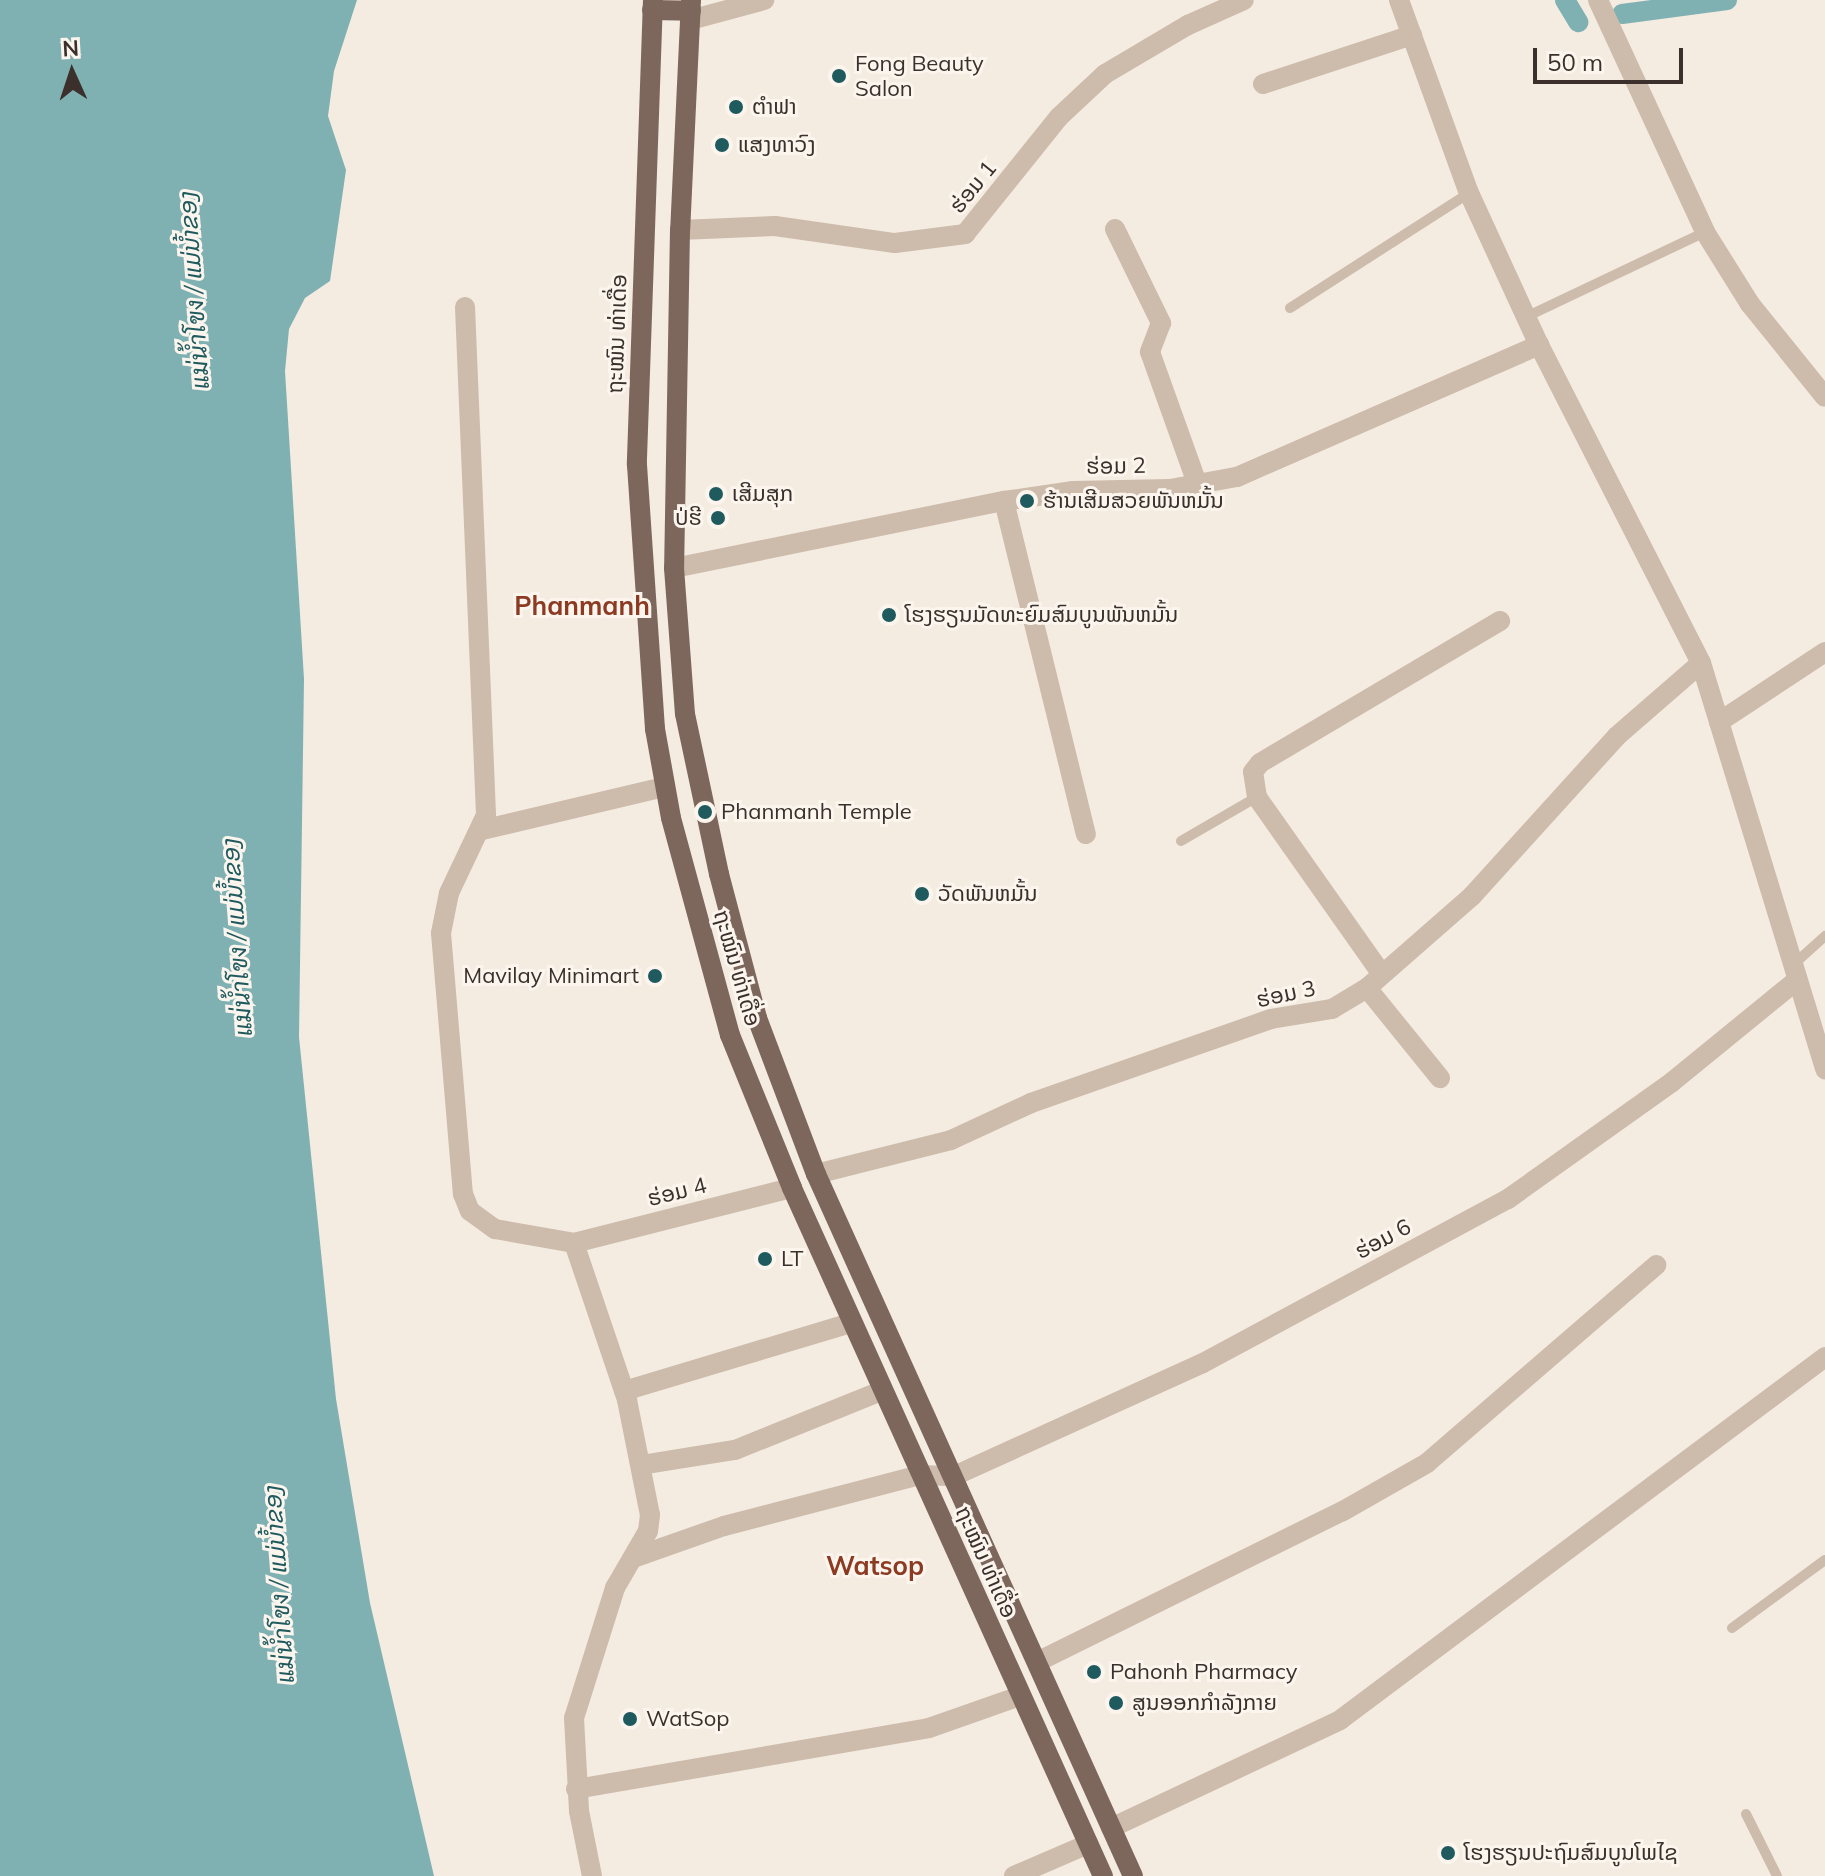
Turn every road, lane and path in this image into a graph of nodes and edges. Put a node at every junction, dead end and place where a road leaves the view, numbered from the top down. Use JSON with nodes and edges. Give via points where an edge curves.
{"nodes":[{"id":1,"x":764,"y":0,"type":"edge"},
{"id":2,"x":1244,"y":0,"type":"edge"},
{"id":3,"x":1399,"y":0,"type":"edge"},
{"id":4,"x":1602,"y":0,"type":"edge"},
{"id":5,"x":652,"y":5,"type":"edge"},
{"id":6,"x":691,"y":10,"type":"edge"},
{"id":7,"x":1412,"y":35,"type":"junction"},
{"id":8,"x":1263,"y":84,"type":"dead end"},
{"id":9,"x":1469,"y":193,"type":"junction"},
{"id":10,"x":1115,"y":229,"type":"dead end"},
{"id":11,"x":680,"y":230,"type":"junction"},
{"id":12,"x":1705,"y":232,"type":"junction"},
{"id":13,"x":465,"y":307,"type":"dead end"},
{"id":14,"x":1290,"y":308,"type":"dead end"},
{"id":15,"x":1528,"y":316,"type":"junction"},
{"id":16,"x":1539,"y":345,"type":"junction"},
{"id":17,"x":1825,"y":397,"type":"edge"},
{"id":18,"x":1197,"y":483,"type":"junction"},
{"id":19,"x":1004,"y":501,"type":"junction"},
{"id":20,"x":674,"y":568,"type":"junction"},
{"id":21,"x":1500,"y":621,"type":"dead end"},
{"id":22,"x":1825,"y":652,"type":"edge"},
{"id":23,"x":1701,"y":663,"type":"junction"},
{"id":24,"x":1719,"y":722,"type":"junction"},
{"id":25,"x":664,"y":787,"type":"junction"},
{"id":26,"x":1257,"y":797,"type":"junction"},
{"id":27,"x":482,"y":830,"type":"junction"},
{"id":28,"x":1086,"y":834,"type":"dead end"},
{"id":29,"x":1181,"y":841,"type":"dead end"},
{"id":30,"x":1825,"y":936,"type":"edge"},
{"id":31,"x":1795,"y":973,"type":"junction"},
{"id":32,"x":1374,"y":981,"type":"junction"},
{"id":33,"x":1825,"y":1069,"type":"edge"},
{"id":34,"x":1440,"y":1078,"type":"dead end"},
{"id":35,"x":816,"y":1174,"type":"junction"},
{"id":36,"x":792,"y":1188,"type":"junction"},
{"id":37,"x":574,"y":1243,"type":"junction"},
{"id":38,"x":1656,"y":1265,"type":"dead end"},
{"id":39,"x":851,"y":1323,"type":"junction"},
{"id":40,"x":1825,"y":1357,"type":"edge"},
{"id":41,"x":624,"y":1391,"type":"junction"},
{"id":42,"x":881,"y":1391,"type":"junction"},
{"id":43,"x":641,"y":1465,"type":"junction"},
{"id":44,"x":920,"y":1475,"type":"junction"},
{"id":45,"x":954,"y":1476,"type":"junction"},
{"id":46,"x":633,"y":1558,"type":"junction"},
{"id":47,"x":1825,"y":1560,"type":"edge"},
{"id":48,"x":1732,"y":1628,"type":"dead end"},
{"id":49,"x":1037,"y":1662,"type":"junction"},
{"id":50,"x":1020,"y":1696,"type":"junction"},
{"id":51,"x":576,"y":1789,"type":"junction"},
{"id":52,"x":1746,"y":1814,"type":"dead end"},
{"id":53,"x":1111,"y":1828,"type":"junction"},
{"id":54,"x":1088,"y":1844,"type":"junction"},
{"id":55,"x":592,"y":1876,"type":"edge"},
{"id":56,"x":1014,"y":1876,"type":"edge"},
{"id":57,"x":1103,"y":1876,"type":"edge"},
{"id":58,"x":1133,"y":1876,"type":"edge"},
{"id":59,"x":1777,"y":1876,"type":"edge"}],
"edges":[{"from":1,"to":6,"type":"street"},
{"from":2,"to":11,"type":"street","name":"ຮ່ອມ 1","via":[[1164,37],[1105,74],[1059,117],[965,234],[895,243],[775,226]]},
{"from":3,"to":7,"type":"street"},
{"from":4,"to":12,"type":"street"},
{"from":5,"to":6,"type":"main road"},
{"from":5,"to":25,"type":"main road","name":"ຖະໝົນ ທ່າເດື່ອ","via":[[637,465],[641,577]]},
{"from":6,"to":11,"type":"main road","name":"ຖະໝົນ ທ່າເດື່ອ"},
{"from":7,"to":8,"type":"street"},
{"from":7,"to":9,"type":"street"},
{"from":9,"to":14,"type":"lane"},
{"from":9,"to":15,"type":"street"},
{"from":10,"to":18,"type":"street","via":[[1161,323],[1150,352]]},
{"from":11,"to":20,"type":"main road","name":"ຖະໝົນ ທ່າເດື່ອ"},
{"from":12,"to":15,"type":"lane"},
{"from":12,"to":17,"type":"street","via":[[1750,304]]},
{"from":13,"to":27,"type":"street","via":[[486,815]]},
{"from":15,"to":16,"type":"street"},
{"from":16,"to":18,"type":"street","name":"ຮ່ອມ 2","via":[[1237,477]]},
{"from":16,"to":23,"type":"street"},
{"from":18,"to":19,"type":"street","name":"ຮ່ອມ 2"},
{"from":19,"to":20,"type":"street","name":"ຮ່ອມ 2"},
{"from":19,"to":28,"type":"street"},
{"from":20,"to":35,"type":"main road","name":"ຖະໝົນ ທ່າເດື່ອ","via":[[685,714],[719,874],[757,1018]]},
{"from":21,"to":26,"type":"street","via":[[1260,763],[1253,772]]},
{"from":22,"to":24,"type":"street"},
{"from":23,"to":24,"type":"street"},
{"from":23,"to":32,"type":"street","name":"ຮ່ອມ 3","via":[[1617,736],[1472,896]]},
{"from":24,"to":31,"type":"street"},
{"from":25,"to":27,"type":"street"},
{"from":25,"to":36,"type":"main road","name":"ຖະໝົນ ທ່າເດື່ອ","via":[[730,1035]]},
{"from":26,"to":29,"type":"lane"},
{"from":26,"to":32,"type":"street"},
{"from":27,"to":37,"type":"street","via":[[449,893],[441,933],[463,1194],[470,1211],[495,1229]]},
{"from":30,"to":31,"type":"lane"},
{"from":31,"to":33,"type":"street"},
{"from":31,"to":45,"type":"street","name":"ຮ່ອມ 6","via":[[1672,1082],[1508,1199],[1203,1363]]},
{"from":32,"to":34,"type":"street"},
{"from":32,"to":35,"type":"street","name":"ຮ່ອມ 3","via":[[1332,1009],[1271,1019],[1031,1103],[951,1140]]},
{"from":35,"to":45,"type":"main road","name":"ຖະໝົນ ທ່າເດື່ອ"},
{"from":36,"to":37,"type":"street","name":"ຮ່ອມ 4"},
{"from":36,"to":39,"type":"main road","name":"ຖະໝົນ ທ່າເດື່ອ"},
{"from":37,"to":41,"type":"street"},
{"from":38,"to":49,"type":"street","via":[[1427,1463],[1343,1511]]},
{"from":39,"to":41,"type":"street"},
{"from":39,"to":42,"type":"main road","name":"ຖະໝົນ ທ່າເດື່ອ"},
{"from":40,"to":53,"type":"street","via":[[1340,1720]]},
{"from":41,"to":43,"type":"street"},
{"from":42,"to":43,"type":"street","via":[[735,1450]]},
{"from":42,"to":44,"type":"main road","name":"ຖະໝົນ ທ່າເດື່ອ"},
{"from":43,"to":46,"type":"street","via":[[650,1515]]},
{"from":44,"to":45,"type":"street"},
{"from":44,"to":46,"type":"street","via":[[724,1526]]},
{"from":44,"to":50,"type":"main road","name":"ຖະໝົນ ທ່າເດື່ອ"},
{"from":45,"to":49,"type":"main road","name":"ຖະໝົນ ທ່າເດື່ອ"},
{"from":46,"to":51,"type":"street","via":[[615,1588],[574,1718]]},
{"from":47,"to":48,"type":"lane"},
{"from":49,"to":53,"type":"main road","name":"ຖະໝົນ ທ່າເດື່ອ"},
{"from":50,"to":51,"type":"street","via":[[929,1728]]},
{"from":50,"to":54,"type":"main road","name":"ຖະໝົນ ທ່າເດື່ອ"},
{"from":51,"to":55,"type":"street"},
{"from":52,"to":59,"type":"lane"},
{"from":53,"to":58,"type":"main road","name":"ຖະໝົນ ທ່າເດື່ອ"},
{"from":54,"to":56,"type":"street"},
{"from":54,"to":57,"type":"main road","name":"ຖະໝົນ ທ່າເດື່ອ"}]}
